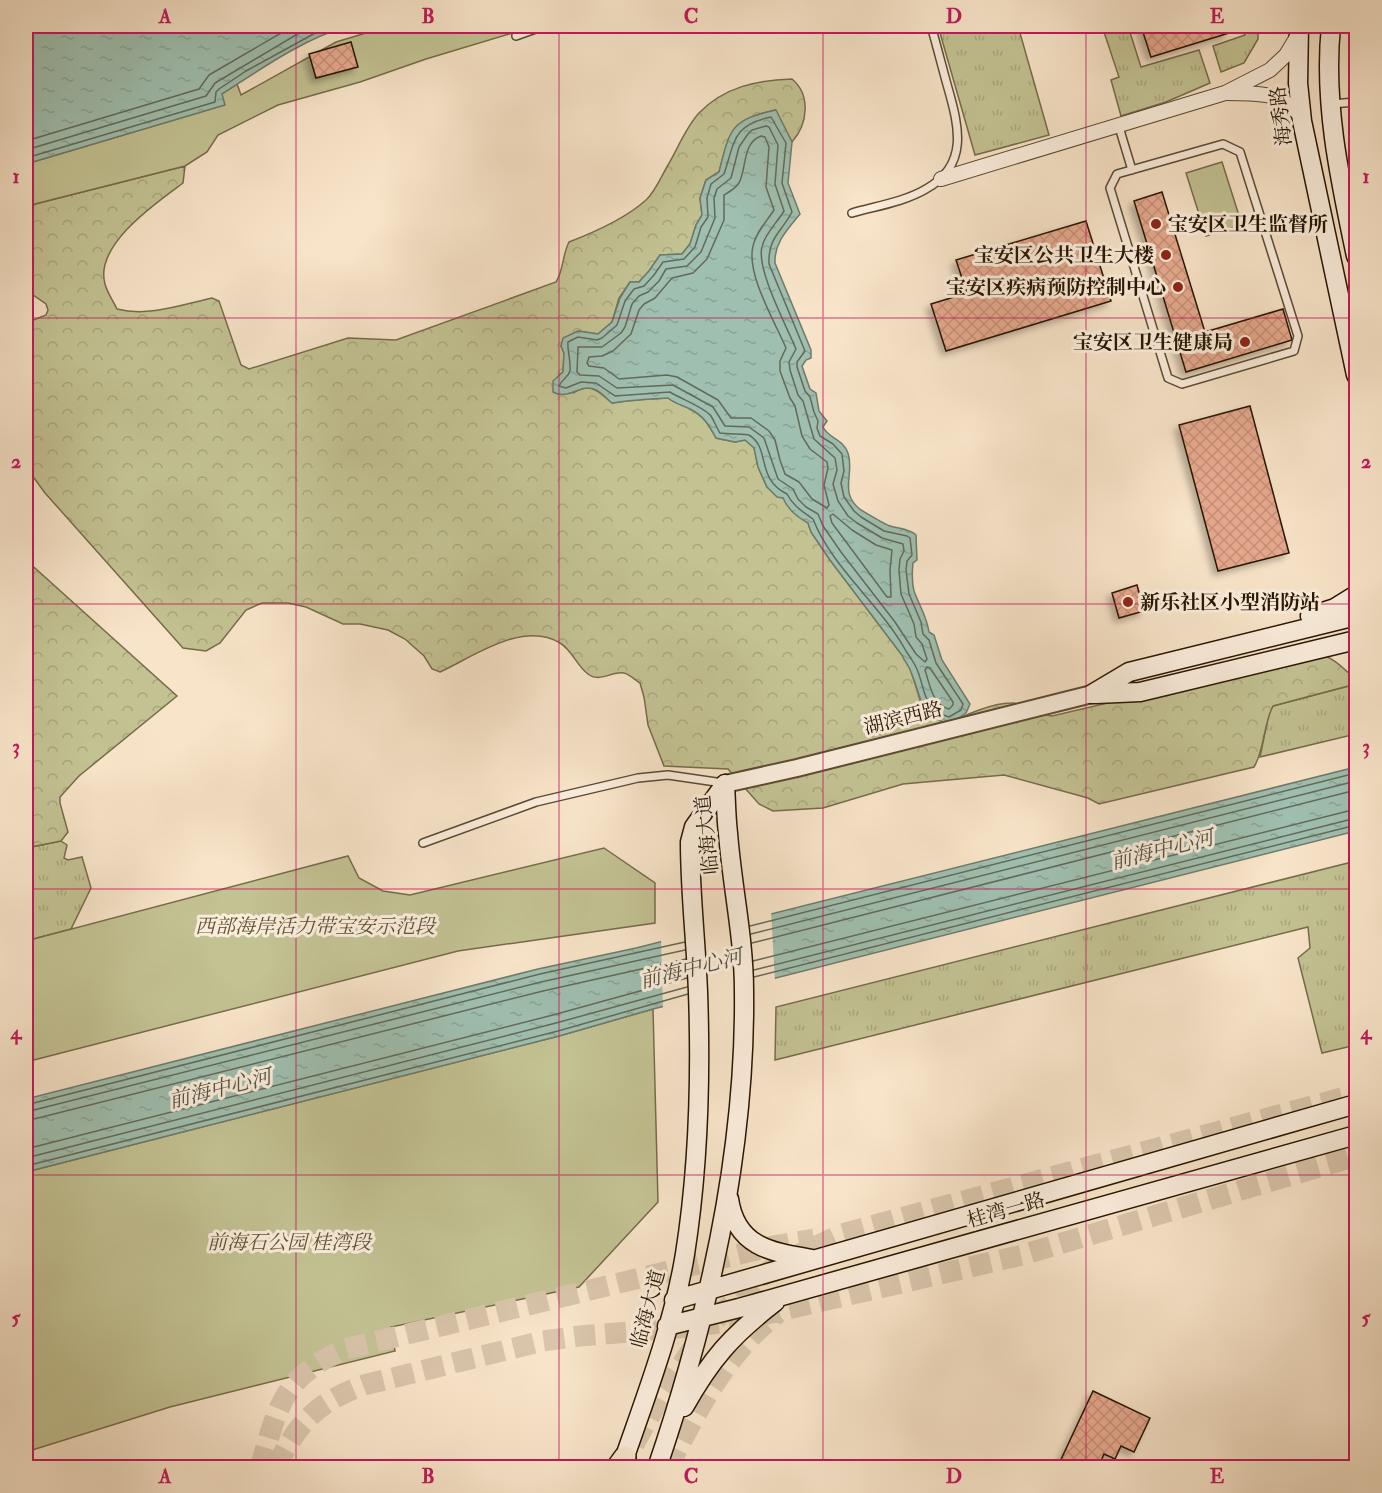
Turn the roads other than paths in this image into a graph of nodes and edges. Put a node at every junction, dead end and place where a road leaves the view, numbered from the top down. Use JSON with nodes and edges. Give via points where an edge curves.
{"nodes":[{"id":1,"x":544,"y":26,"type":"edge"},
{"id":2,"x":931,"y":26,"type":"edge"},
{"id":3,"x":1331,"y":26,"type":"edge"},
{"id":4,"x":1299,"y":30,"type":"edge"},
{"id":5,"x":516,"y":36,"type":"dead end"},
{"id":6,"x":1225,"y":93,"type":"junction"},
{"id":7,"x":1356,"y":102,"type":"edge"},
{"id":8,"x":1331,"y":104,"type":"junction"},
{"id":9,"x":1302,"y":118,"type":"junction"},
{"id":10,"x":1119,"y":127,"type":"junction"},
{"id":11,"x":1132,"y":170,"type":"junction"},
{"id":12,"x":941,"y":179,"type":"junction"},
{"id":13,"x":852,"y":213,"type":"dead end"},
{"id":14,"x":1322,"y":217,"type":"junction"},
{"id":15,"x":1265,"y":231,"type":"junction"},
{"id":16,"x":1356,"y":256,"type":"edge"},
{"id":17,"x":1356,"y":375,"type":"edge"},
{"id":18,"x":1356,"y":595,"type":"edge"},
{"id":19,"x":1356,"y":616,"type":"edge"},
{"id":20,"x":1356,"y":640,"type":"edge"},
{"id":21,"x":1241,"y":645,"type":"junction"},
{"id":22,"x":1328,"y":647,"type":"junction"},
{"id":23,"x":1356,"y":652,"type":"edge"},
{"id":24,"x":1092,"y":694,"type":"junction"},
{"id":25,"x":725,"y":783,"type":"junction"},
{"id":26,"x":423,"y":843,"type":"dead end"},
{"id":27,"x":1356,"y":1104,"type":"edge"},
{"id":28,"x":1356,"y":1135,"type":"edge"},
{"id":29,"x":728,"y":1191,"type":"junction"},
{"id":30,"x":817,"y":1260,"type":"junction"},
{"id":31,"x":707,"y":1292,"type":"junction"},
{"id":32,"x":784,"y":1296,"type":"junction"},
{"id":33,"x":674,"y":1300,"type":"junction"},
{"id":34,"x":700,"y":1318,"type":"junction"},
{"id":35,"x":667,"y":1326,"type":"junction"},
{"id":36,"x":668,"y":1435,"type":"junction"},
{"id":37,"x":621,"y":1464,"type":"edge"},
{"id":38,"x":657,"y":1467,"type":"edge"}],
"edges":[{"from":1,"to":5,"type":"lane"},
{"from":2,"to":12,"type":"lane","via":[[958,123],[956,156]]},
{"from":3,"to":8,"type":"main road"},
{"from":4,"to":6,"type":"street","via":[[1286,55],[1270,70]]},
{"from":4,"to":9,"type":"main road","name":"海秀路"},
{"from":6,"to":9,"type":"street","via":[[1274,96]]},
{"from":6,"to":10,"type":"street"},
{"from":7,"to":8,"type":"lane"},
{"from":8,"to":16,"type":"main road","via":[[1334,141]]},
{"from":9,"to":14,"type":"main road","name":"海秀路"},
{"from":10,"to":11,"type":"lane"},
{"from":10,"to":12,"type":"street"},
{"from":11,"to":15,"type":"lane","via":[[1223,144],[1240,152]]},
{"from":11,"to":15,"type":"lane","via":[[1117,174],[1110,188],[1168,378],[1182,384],[1294,351],[1298,336]]},
{"from":12,"to":13,"type":"lane","via":[[912,196]]},
{"from":14,"to":15,"type":"lane"},
{"from":14,"to":17,"type":"main road","name":"海秀路"},
{"from":18,"to":21,"type":"main road","via":[[1335,608]]},
{"from":19,"to":21,"type":"main road","name":"湖滨西路"},
{"from":20,"to":22,"type":"main road","name":"湖滨西路"},
{"from":21,"to":24,"type":"main road","name":"湖滨西路","via":[[1129,672]]},
{"from":22,"to":23,"type":"main road"},
{"from":22,"to":24,"type":"main road","name":"湖滨西路","via":[[1140,692]]},
{"from":24,"to":25,"type":"street","name":"湖滨西路"},
{"from":25,"to":26,"type":"lane","via":[[668,775],[638,778],[536,802]]},
{"from":25,"to":29,"type":"main road","name":"临海大道","via":[[744,989],[737,1126]]},
{"from":25,"to":33,"type":"main road","name":"临海大道","via":[[694,826],[690,842],[698,1001],[696,1122],[690,1217]]},
{"from":27,"to":30,"type":"main road","name":"桂湾一路"},
{"from":28,"to":32,"type":"main road","name":"桂湾一路"},
{"from":29,"to":30,"type":"main road","via":[[732,1214],[747,1238],[772,1251]]},
{"from":29,"to":31,"type":"main road","name":"临海大道"},
{"from":30,"to":31,"type":"main road","name":"桂湾一路"},
{"from":31,"to":33,"type":"main road","name":"桂湾一路"},
{"from":31,"to":34,"type":"main road","name":"临海大道"},
{"from":32,"to":34,"type":"main road","name":"桂湾一路"},
{"from":32,"to":36,"type":"main road","via":[[729,1341],[700,1379]]},
{"from":33,"to":35,"type":"main road","name":"临海大道"},
{"from":34,"to":35,"type":"main road","name":"桂湾一路"},
{"from":34,"to":36,"type":"main road","name":"临海大道"},
{"from":35,"to":37,"type":"main road","name":"临海大道"},
{"from":36,"to":38,"type":"main road","name":"临海大道"}]}
